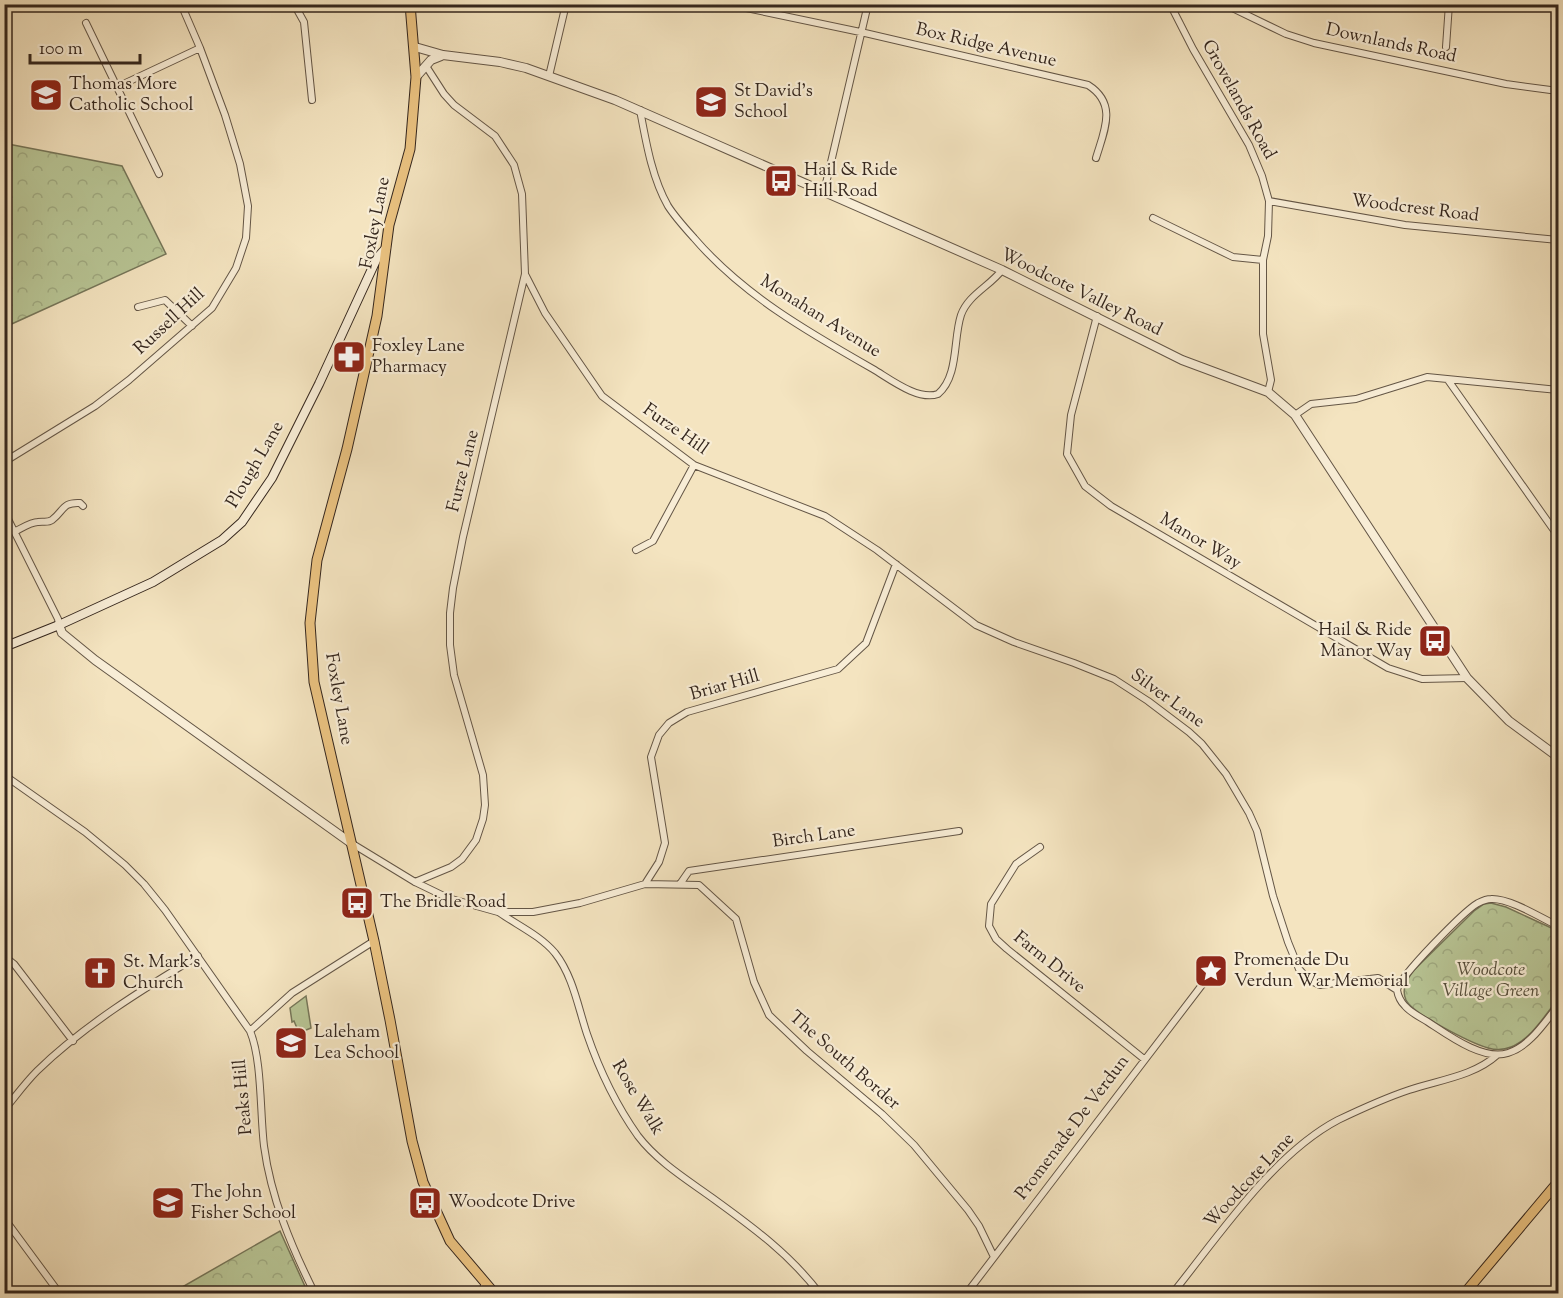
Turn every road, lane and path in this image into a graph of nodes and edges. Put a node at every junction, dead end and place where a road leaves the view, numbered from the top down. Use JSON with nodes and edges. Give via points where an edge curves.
{"nodes":[{"id":1,"x":181,"y":4,"type":"edge"},
{"id":2,"x":294,"y":4,"type":"edge"},
{"id":3,"x":412,"y":4,"type":"edge"},
{"id":4,"x":566,"y":4,"type":"edge"},
{"id":5,"x":727,"y":4,"type":"edge"},
{"id":6,"x":868,"y":4,"type":"edge"},
{"id":7,"x":1170,"y":4,"type":"edge"},
{"id":8,"x":1224,"y":4,"type":"edge"},
{"id":9,"x":1449,"y":4,"type":"edge"},
{"id":10,"x":86,"y":23,"type":"dead end"},
{"id":11,"x":861,"y":33,"type":"junction"},
{"id":12,"x":415,"y":47,"type":"junction"},
{"id":13,"x":1446,"y":47,"type":"dead end"},
{"id":14,"x":200,"y":48,"type":"junction"},
{"id":15,"x":443,"y":55,"type":"junction"},
{"id":16,"x":426,"y":66,"type":"junction"},
{"id":17,"x":549,"y":76,"type":"junction"},
{"id":18,"x":416,"y":77,"type":"junction"},
{"id":19,"x":117,"y":87,"type":"junction"},
{"id":20,"x":1558,"y":91,"type":"edge"},
{"id":21,"x":312,"y":100,"type":"dead end"},
{"id":22,"x":640,"y":110,"type":"junction"},
{"id":23,"x":1096,"y":158,"type":"dead end"},
{"id":24,"x":159,"y":174,"type":"dead end"},
{"id":25,"x":824,"y":192,"type":"junction"},
{"id":26,"x":1269,"y":201,"type":"junction"},
{"id":27,"x":1153,"y":218,"type":"dead end"},
{"id":28,"x":1558,"y":240,"type":"edge"},
{"id":29,"x":386,"y":248,"type":"junction"},
{"id":30,"x":1263,"y":260,"type":"junction"},
{"id":31,"x":1002,"y":270,"type":"junction"},
{"id":32,"x":525,"y":274,"type":"junction"},
{"id":33,"x":138,"y":307,"type":"dead end"},
{"id":34,"x":1097,"y":316,"type":"junction"},
{"id":35,"x":192,"y":326,"type":"junction"},
{"id":36,"x":1448,"y":380,"type":"junction"},
{"id":37,"x":1558,"y":390,"type":"edge"},
{"id":38,"x":1268,"y":393,"type":"junction"},
{"id":39,"x":1295,"y":415,"type":"junction"},
{"id":40,"x":4,"y":462,"type":"edge"},
{"id":41,"x":694,"y":465,"type":"junction"},
{"id":42,"x":83,"y":506,"type":"dead end"},
{"id":43,"x":4,"y":511,"type":"edge"},
{"id":44,"x":15,"y":531,"type":"junction"},
{"id":45,"x":1558,"y":536,"type":"edge"},
{"id":46,"x":636,"y":550,"type":"dead end"},
{"id":47,"x":896,"y":564,"type":"junction"},
{"id":48,"x":59,"y":625,"type":"junction"},
{"id":49,"x":4,"y":647,"type":"edge"},
{"id":50,"x":1467,"y":678,"type":"junction"},
{"id":51,"x":1558,"y":757,"type":"edge"},
{"id":52,"x":4,"y":776,"type":"edge"},
{"id":53,"x":960,"y":831,"type":"dead end"},
{"id":54,"x":351,"y":843,"type":"junction"},
{"id":55,"x":1040,"y":847,"type":"dead end"},
{"id":56,"x":415,"y":882,"type":"junction"},
{"id":57,"x":645,"y":884,"type":"junction"},
{"id":58,"x":680,"y":884,"type":"junction"},
{"id":59,"x":498,"y":912,"type":"junction"},
{"id":60,"x":1558,"y":926,"type":"edge"},
{"id":61,"x":374,"y":941,"type":"junction"},
{"id":62,"x":4,"y":956,"type":"edge"},
{"id":63,"x":198,"y":956,"type":"junction"},
{"id":64,"x":1205,"y":981,"type":"dead end"},
{"id":65,"x":1397,"y":990,"type":"junction"},
{"id":66,"x":1558,"y":1006,"type":"edge"},
{"id":67,"x":250,"y":1031,"type":"junction"},
{"id":68,"x":73,"y":1041,"type":"junction"},
{"id":69,"x":1497,"y":1055,"type":"junction"},
{"id":70,"x":1144,"y":1059,"type":"junction"},
{"id":71,"x":4,"y":1110,"type":"edge"},
{"id":72,"x":1558,"y":1182,"type":"edge"},
{"id":73,"x":4,"y":1218,"type":"edge"},
{"id":74,"x":994,"y":1257,"type":"junction"},
{"id":75,"x":485,"y":1283,"type":"junction"},
{"id":76,"x":60,"y":1293,"type":"edge"},
{"id":77,"x":315,"y":1293,"type":"edge"},
{"id":78,"x":481,"y":1293,"type":"edge"},
{"id":79,"x":495,"y":1293,"type":"edge"},
{"id":80,"x":820,"y":1293,"type":"edge"},
{"id":81,"x":966,"y":1293,"type":"edge"},
{"id":82,"x":1172,"y":1293,"type":"edge"},
{"id":83,"x":1464,"y":1293,"type":"edge"}],
"edges":[{"from":1,"to":14,"type":"street","name":"Russell Hill"},
{"from":2,"to":21,"type":"street","via":[[304,22]]},
{"from":3,"to":12,"type":"main road","name":"Foxley Lane"},
{"from":4,"to":17,"type":"street"},
{"from":5,"to":11,"type":"street","name":"Box Ridge Avenue"},
{"from":6,"to":11,"type":"street"},
{"from":7,"to":26,"type":"street","name":"Grovelands Road","via":[[1249,145]]},
{"from":8,"to":20,"type":"street","name":"Downlands Road","via":[[1314,43],[1506,84]]},
{"from":9,"to":13,"type":"street"},
{"from":10,"to":19,"type":"street"},
{"from":11,"to":23,"type":"street","name":"Box Ridge Avenue","via":[[1088,85],[1102,98],[1107,115]]},
{"from":11,"to":25,"type":"street"},
{"from":12,"to":15,"type":"street","name":"Woodcote Valley Road"},
{"from":12,"to":18,"type":"main road","name":"Foxley Lane"},
{"from":14,"to":19,"type":"street"},
{"from":14,"to":35,"type":"street","name":"Russell Hill","via":[[228,124],[248,206],[246,238],[236,268],[212,308]]},
{"from":15,"to":16,"type":"street","via":[[434,57]]},
{"from":15,"to":17,"type":"street","name":"Woodcote Valley Road","via":[[500,62]]},
{"from":16,"to":18,"type":"street"},
{"from":16,"to":32,"type":"street","name":"Furze Lane","via":[[444,94],[495,136],[514,165],[522,194]]},
{"from":17,"to":22,"type":"street","name":"Woodcote Valley Road"},
{"from":18,"to":29,"type":"main road","name":"Foxley Lane","via":[[410,149]]},
{"from":19,"to":24,"type":"street"},
{"from":22,"to":25,"type":"street","name":"Woodcote Valley Road"},
{"from":22,"to":31,"type":"street","name":"Monahan Avenue","via":[[654,169],[668,205],[711,256],[775,310],[921,396],[938,394],[946,386],[962,312]]},
{"from":25,"to":31,"type":"street","name":"Woodcote Valley Road"},
{"from":26,"to":28,"type":"street","name":"Woodcrest Road","via":[[1405,225]]},
{"from":26,"to":30,"type":"street","name":"Grovelands Road"},
{"from":27,"to":30,"type":"street","via":[[1233,258]]},
{"from":29,"to":48,"type":"main road","name":"Plough Lane","via":[[377,258],[272,478],[242,522],[222,540],[153,582]]},
{"from":29,"to":54,"type":"main road","name":"Foxley Lane","via":[[377,316],[317,560],[310,623],[314,682]]},
{"from":30,"to":38,"type":"street","name":"Grovelands Road","via":[[1263,334],[1271,380]]},
{"from":31,"to":34,"type":"street","name":"Woodcote Valley Road"},
{"from":32,"to":41,"type":"street","name":"Furze Hill","via":[[545,313],[602,396]]},
{"from":32,"to":56,"type":"street","name":"Furze Lane","via":[[450,613],[453,668],[483,776],[483,819],[476,840],[462,859]]},
{"from":33,"to":35,"type":"street","via":[[165,300]]},
{"from":34,"to":38,"type":"street","name":"Woodcote Valley Road","via":[[1182,360]]},
{"from":34,"to":50,"type":"street","name":"Manor Way","via":[[1071,415],[1068,454],[1084,486],[1249,589],[1388,668],[1422,679]]},
{"from":35,"to":40,"type":"street","name":"Russell Hill","via":[[102,402]]},
{"from":36,"to":37,"type":"street"},
{"from":36,"to":39,"type":"street","via":[[1427,377],[1356,399],[1311,404]]},
{"from":36,"to":45,"type":"street"},
{"from":38,"to":39,"type":"street","name":"Woodcote Valley Road"},
{"from":39,"to":50,"type":"street","name":"Woodcote Valley Road"},
{"from":41,"to":46,"type":"street","via":[[653,541]]},
{"from":41,"to":47,"type":"street","name":"Furze Hill","via":[[825,516]]},
{"from":42,"to":44,"type":"street","via":[[73,502],[48,522],[36,522]]},
{"from":43,"to":44,"type":"street"},
{"from":44,"to":48,"type":"street"},
{"from":47,"to":57,"type":"street","name":"Briar Hill","via":[[866,643],[837,669],[687,712],[658,735],[651,757],[665,843]]},
{"from":47,"to":65,"type":"street","name":"Silver Lane","via":[[976,625],[1114,680],[1189,732],[1226,774],[1250,813],[1288,942],[1305,976],[1320,985],[1378,978]]},
{"from":48,"to":49,"type":"main road","name":"Plough Lane"},
{"from":48,"to":54,"type":"street","via":[[62,633],[94,660]]},
{"from":50,"to":51,"type":"street","name":"Woodcote Valley Road","via":[[1509,721]]},
{"from":52,"to":63,"type":"street","name":"Peaks Hill","via":[[85,832],[124,865],[165,910]]},
{"from":53,"to":58,"type":"street","name":"Birch Lane","via":[[689,871]]},
{"from":54,"to":56,"type":"street","name":"The South Border"},
{"from":54,"to":61,"type":"main road","name":"Foxley Lane"},
{"from":55,"to":70,"type":"street","name":"Farm Drive","via":[[1016,864],[991,904],[988,919],[992,933]]},
{"from":56,"to":59,"type":"street","name":"The South Border","via":[[448,898]]},
{"from":57,"to":58,"type":"street","name":"The South Border"},
{"from":57,"to":59,"type":"street","name":"The South Border","via":[[533,912]]},
{"from":58,"to":74,"type":"street","name":"The South Border","via":[[699,885],[736,919],[754,982],[769,1015],[914,1145],[968,1210]]},
{"from":59,"to":80,"type":"street","name":"Rose Walk","via":[[543,942],[559,959],[600,1068],[646,1146],[764,1236]]},
{"from":60,"to":65,"type":"street","via":[[1504,901],[1484,900],[1411,968]]},
{"from":61,"to":67,"type":"street","via":[[292,993]]},
{"from":61,"to":75,"type":"main road","name":"Foxley Lane","via":[[423,1182],[450,1241]]},
{"from":62,"to":68,"type":"street"},
{"from":63,"to":67,"type":"street","name":"Peaks Hill"},
{"from":63,"to":68,"type":"street"},
{"from":64,"to":70,"type":"street","name":"Promenade De Verdun"},
{"from":65,"to":69,"type":"street","via":[[1408,1010],[1466,1045]]},
{"from":66,"to":69,"type":"street","name":"Woodcote Lane","via":[[1523,1046]]},
{"from":67,"to":77,"type":"street","name":"Peaks Hill","via":[[268,1170],[283,1225]]},
{"from":68,"to":71,"type":"street","via":[[37,1072]]},
{"from":69,"to":82,"type":"street","name":"Woodcote Lane","via":[[1469,1072],[1379,1101],[1309,1139],[1246,1202]]},
{"from":70,"to":74,"type":"street","name":"Promenade De Verdun"},
{"from":72,"to":83,"type":"main road"},
{"from":73,"to":76,"type":"street"},
{"from":74,"to":81,"type":"street","name":"Promenade De Verdun"},
{"from":75,"to":78,"type":"street"},
{"from":75,"to":79,"type":"main road","name":"Foxley Lane"}]}
